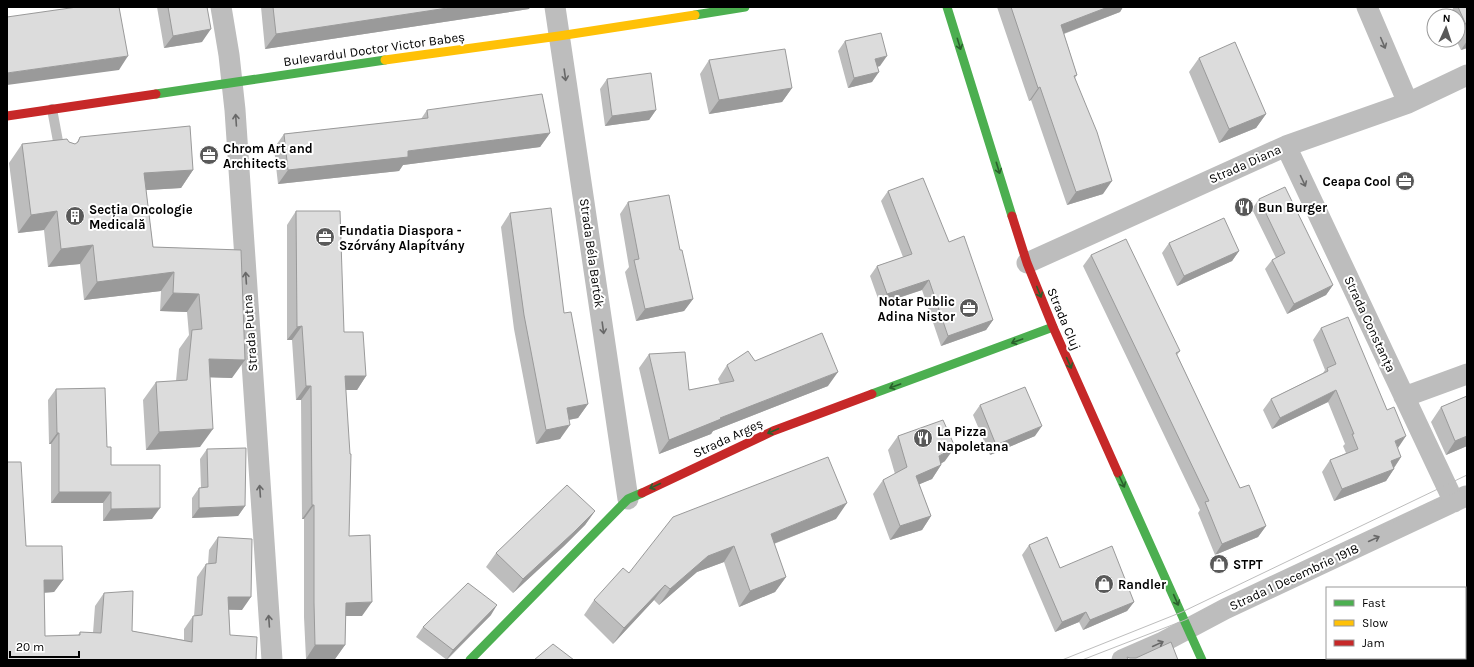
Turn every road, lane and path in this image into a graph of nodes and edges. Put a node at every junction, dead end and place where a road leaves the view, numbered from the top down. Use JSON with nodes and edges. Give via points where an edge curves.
{"nodes":[{"id":1,"x":221,"y":7,"type":"edge"},
{"id":2,"x":555,"y":7,"type":"edge"},
{"id":3,"x":744,"y":7,"type":"edge"},
{"id":4,"x":947,"y":7,"type":"edge"},
{"id":5,"x":1367,"y":7,"type":"edge"},
{"id":6,"x":559,"y":36,"type":"junction"},
{"id":7,"x":1467,"y":75,"type":"edge"},
{"id":8,"x":232,"y":82,"type":"junction"},
{"id":9,"x":1408,"y":102,"type":"junction"},
{"id":10,"x":52,"y":109,"type":"junction"},
{"id":11,"x":7,"y":116,"type":"edge"},
{"id":12,"x":1286,"y":146,"type":"junction"},
{"id":13,"x":61,"y":156,"type":"edge"},
{"id":14,"x":1027,"y":263,"type":"junction"},
{"id":15,"x":1053,"y":327,"type":"junction"},
{"id":16,"x":1467,"y":374,"type":"edge"},
{"id":17,"x":1404,"y":396,"type":"junction"},
{"id":18,"x":628,"y":499,"type":"junction"},
{"id":19,"x":1460,"y":499,"type":"edge"},
{"id":20,"x":1189,"y":628,"type":"junction"},
{"id":21,"x":272,"y":660,"type":"edge"},
{"id":22,"x":470,"y":660,"type":"edge"},
{"id":23,"x":1122,"y":660,"type":"edge"},
{"id":24,"x":1202,"y":660,"type":"edge"}],
"edges":[{"from":1,"to":8,"type":"street","name":"Strada Putna"},
{"from":2,"to":6,"type":"street","name":"Strada Béla Bartók"},
{"from":3,"to":6,"type":"street","name":"Bulevardul Doctor Victor Babeș"},
{"from":4,"to":14,"type":"street","name":"Strada Cluj","one_way":true},
{"from":5,"to":9,"type":"street","one_way":true},
{"from":6,"to":8,"type":"street","name":"Bulevardul Doctor Victor Babeș"},
{"from":6,"to":18,"type":"street","name":"Strada Béla Bartók","one_way":true},
{"from":7,"to":9,"type":"street","name":"Strada Diana"},
{"from":8,"to":10,"type":"street","name":"Bulevardul Doctor Victor Babeș"},
{"from":21,"to":8,"type":"street","name":"Strada Putna","one_way":true},
{"from":9,"to":12,"type":"street","name":"Strada Diana"},
{"from":10,"to":11,"type":"street","name":"Bulevardul Doctor Victor Babeș"},
{"from":10,"to":13,"type":"lane"},
{"from":12,"to":14,"type":"street","name":"Strada Diana"},
{"from":12,"to":17,"type":"street","name":"Strada Constanța","one_way":true},
{"from":14,"to":15,"type":"street","name":"Strada Cluj","one_way":true},
{"from":15,"to":18,"type":"street","name":"Strada Argeș","one_way":true,"via":[[773,431]]},
{"from":15,"to":20,"type":"street","name":"Strada Cluj","one_way":true},
{"from":16,"to":17,"type":"street"},
{"from":17,"to":19,"type":"street","name":"Strada Constanța"},
{"from":18,"to":22,"type":"street","name":"Strada Argeș"},
{"from":20,"to":19,"type":"street","name":"Strada 1 Decembrie 1918","one_way":true},
{"from":23,"to":20,"type":"street","name":"Strada 1 Decembrie 1918","one_way":true},
{"from":20,"to":24,"type":"street","name":"Strada Cluj"}]}
